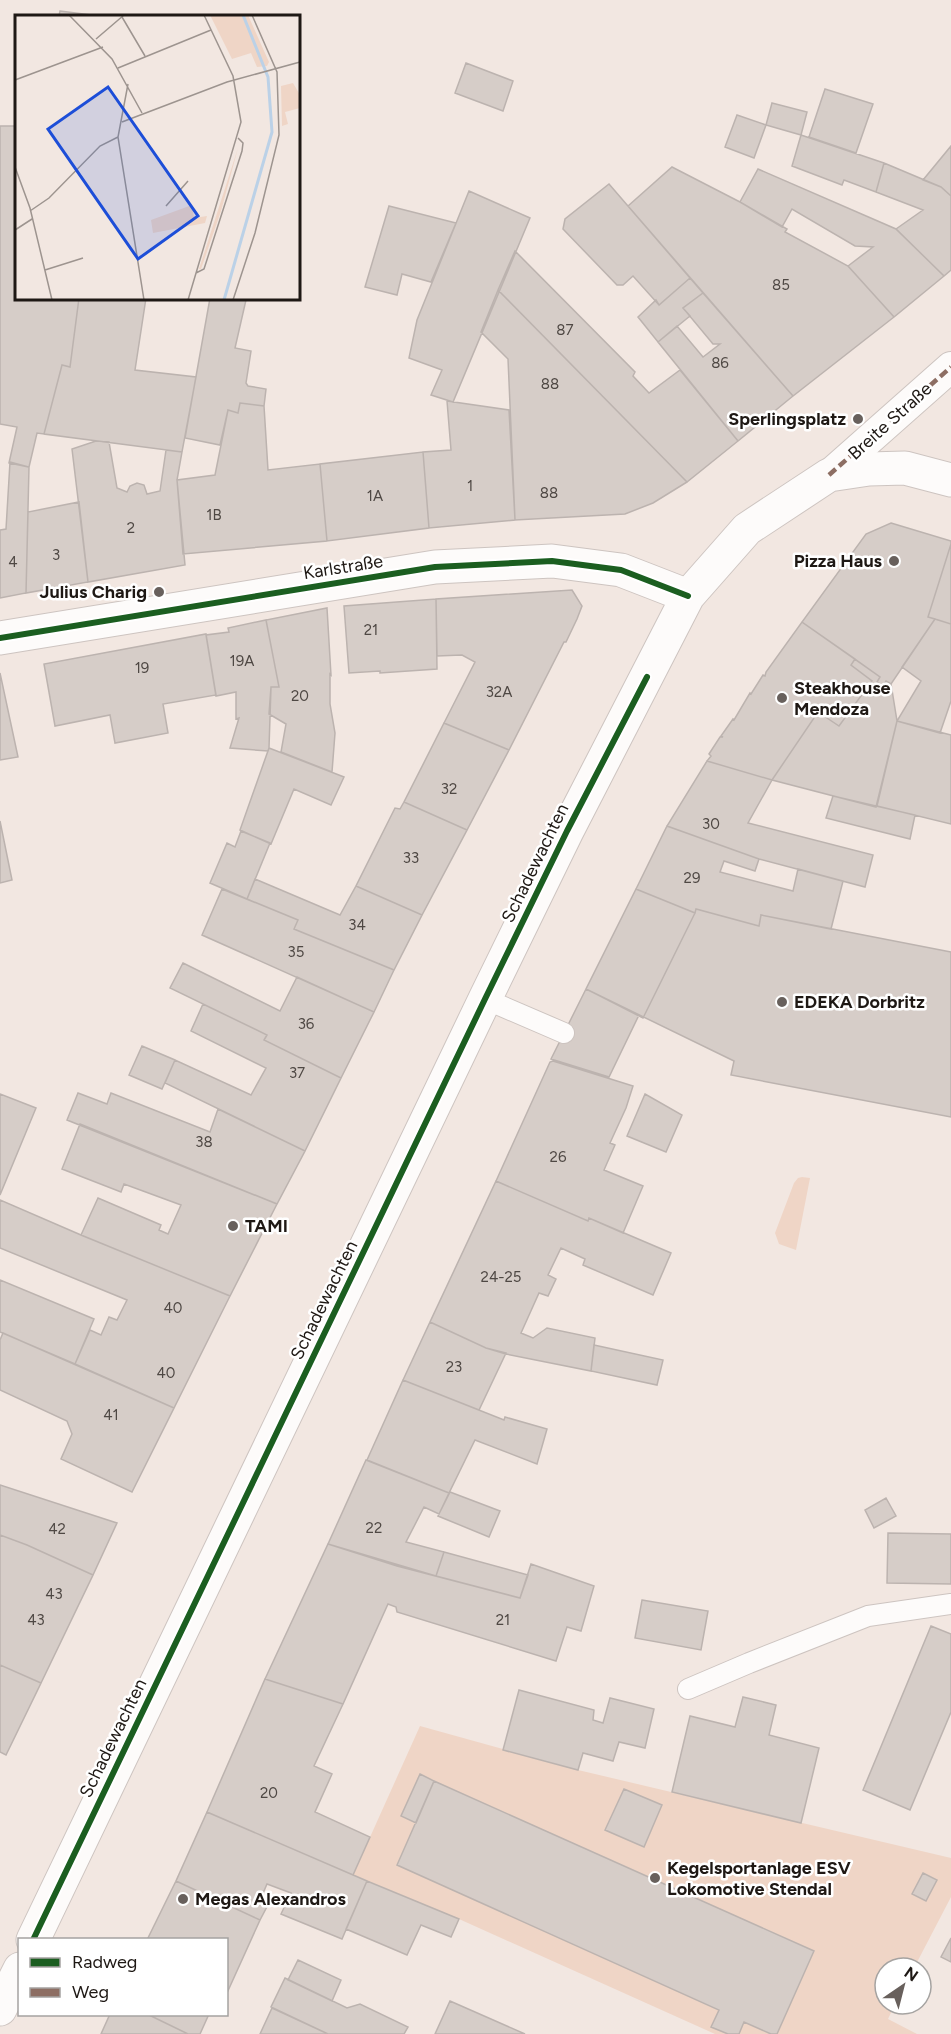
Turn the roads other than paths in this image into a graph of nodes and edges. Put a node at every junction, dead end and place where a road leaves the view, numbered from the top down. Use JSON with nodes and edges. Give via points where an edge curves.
{"nodes":[{"id":1,"x":951,"y":367,"type":"edge"},
{"id":2,"x":829,"y":475,"type":"junction"},
{"id":3,"x":951,"y":480,"type":"edge"},
{"id":4,"x":688,"y":596,"type":"junction"},
{"id":5,"x":0,"y":638,"type":"edge"},
{"id":6,"x":485,"y":999,"type":"junction"},
{"id":7,"x":564,"y":1033,"type":"dead end"},
{"id":8,"x":951,"y":1604,"type":"edge"},
{"id":9,"x":688,"y":1689,"type":"dead end"},
{"id":10,"x":34,"y":1938,"type":"edge"},
{"id":11,"x":18,"y":1973,"type":"edge"},
{"id":12,"x":0,"y":2009,"type":"edge"}],
"edges":[{"from":1,"to":2,"type":"street","name":"Breite Straße"},
{"from":2,"to":3,"type":"street","via":[[905,468]]},
{"from":2,"to":4,"type":"street","name":"Schadewachten","via":[[747,530]]},
{"from":4,"to":5,"type":"street","name":"Karlstraße","via":[[621,570],[552,561],[435,567]]},
{"from":4,"to":6,"type":"street","name":"Schadewachten"},
{"from":6,"to":7,"type":"lane"},
{"from":6,"to":10,"type":"street","name":"Schadewachten"},
{"from":8,"to":9,"type":"lane","via":[[868,1616]]},
{"from":11,"to":12,"type":"street"}]}
